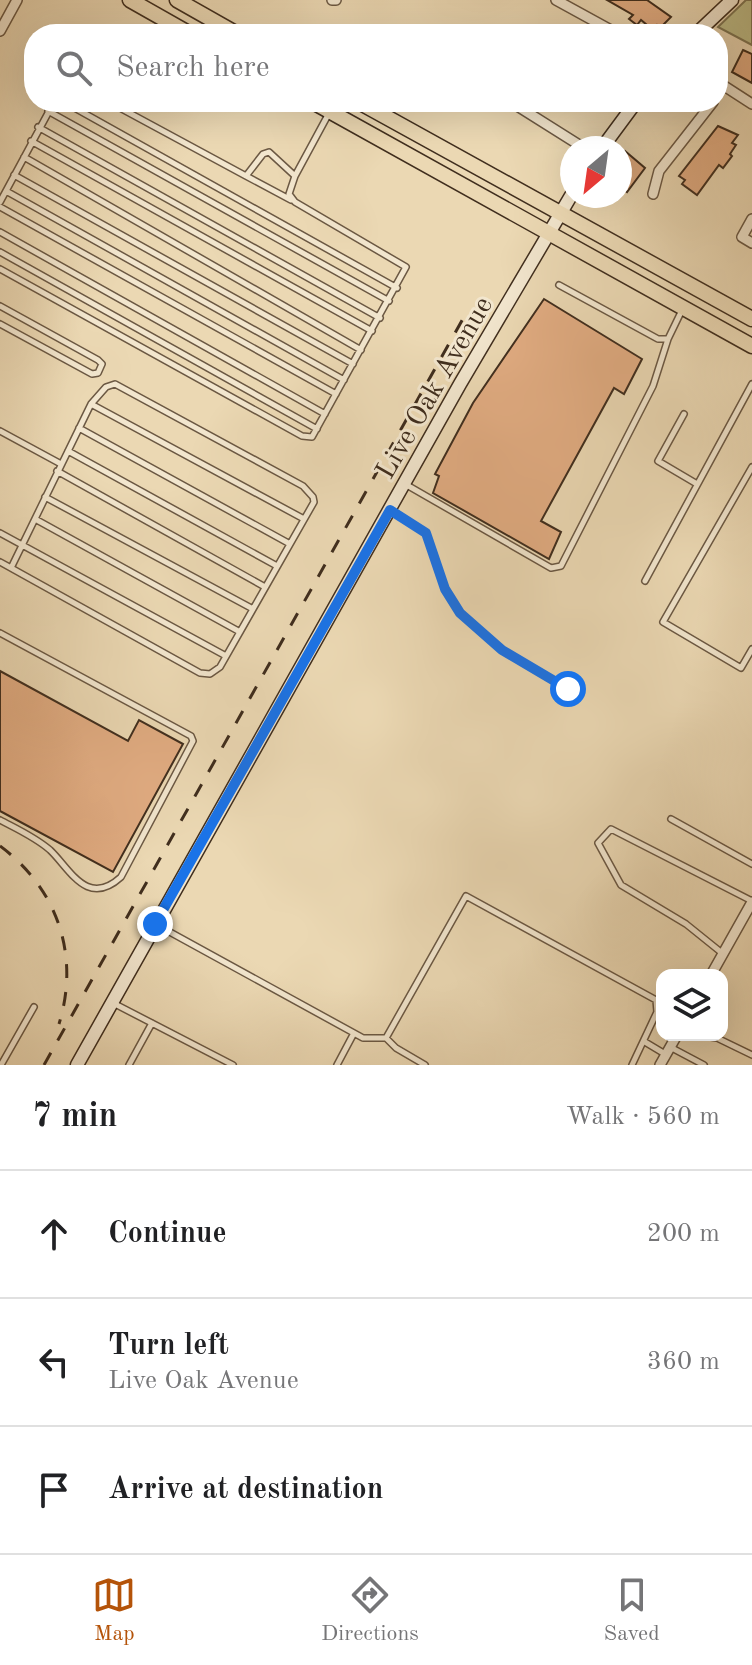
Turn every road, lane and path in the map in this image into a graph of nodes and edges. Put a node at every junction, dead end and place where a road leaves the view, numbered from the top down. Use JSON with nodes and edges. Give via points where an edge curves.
{"nodes":[{"id":1,"x":17,"y":0,"type":"edge"},
{"id":2,"x":130,"y":0,"type":"edge"},
{"id":3,"x":177,"y":0,"type":"edge"},
{"id":4,"x":556,"y":0,"type":"edge"},
{"id":5,"x":732,"y":0,"type":"edge"},
{"id":6,"x":172,"y":24,"type":"edge"},
{"id":7,"x":219,"y":24,"type":"edge"},
{"id":8,"x":600,"y":24,"type":"edge"},
{"id":9,"x":707,"y":24,"type":"edge"},
{"id":10,"x":0,"y":31,"type":"edge"},
{"id":11,"x":728,"y":92,"type":"edge"},
{"id":12,"x":752,"y":104,"type":"edge"},
{"id":13,"x":47,"y":112,"type":"edge"},
{"id":14,"x":50,"y":112,"type":"edge"},
{"id":15,"x":82,"y":112,"type":"edge"},
{"id":16,"x":128,"y":112,"type":"edge"},
{"id":17,"x":330,"y":112,"type":"edge"},
{"id":18,"x":343,"y":112,"type":"edge"},
{"id":19,"x":377,"y":112,"type":"edge"},
{"id":20,"x":527,"y":112,"type":"edge"},
{"id":21,"x":629,"y":112,"type":"edge"},
{"id":22,"x":705,"y":112,"type":"edge"},
{"id":23,"x":38,"y":127,"type":"junction"},
{"id":24,"x":565,"y":136,"type":"edge"},
{"id":25,"x":611,"y":136,"type":"edge"},
{"id":26,"x":31,"y":141,"type":"junction"},
{"id":27,"x":24,"y":157,"type":"junction"},
{"id":28,"x":14,"y":175,"type":"junction"},
{"id":29,"x":246,"y":176,"type":"junction"},
{"id":30,"x":295,"y":176,"type":"junction"},
{"id":31,"x":6,"y":191,"type":"junction"},
{"id":32,"x":653,"y":194,"type":"dead end"},
{"id":33,"x":295,"y":202,"type":"junction"},
{"id":34,"x":0,"y":204,"type":"edge"},
{"id":35,"x":565,"y":208,"type":"edge"},
{"id":36,"x":562,"y":213,"type":"junction"},
{"id":37,"x":752,"y":219,"type":"edge"},
{"id":38,"x":0,"y":232,"type":"edge"},
{"id":39,"x":550,"y":234,"type":"junction"},
{"id":40,"x":752,"y":243,"type":"edge"},
{"id":41,"x":0,"y":252,"type":"edge"},
{"id":42,"x":0,"y":269,"type":"edge"},
{"id":43,"x":559,"y":285,"type":"dead end"},
{"id":44,"x":397,"y":288,"type":"junction"},
{"id":45,"x":389,"y":301,"type":"junction"},
{"id":46,"x":0,"y":306,"type":"edge"},
{"id":47,"x":683,"y":307,"type":"junction"},
{"id":48,"x":380,"y":318,"type":"junction"},
{"id":49,"x":752,"y":319,"type":"edge"},
{"id":50,"x":0,"y":324,"type":"edge"},
{"id":51,"x":372,"y":331,"type":"junction"},
{"id":52,"x":668,"y":339,"type":"junction"},
{"id":53,"x":752,"y":346,"type":"edge"},
{"id":54,"x":361,"y":350,"type":"junction"},
{"id":55,"x":353,"y":364,"type":"junction"},
{"id":56,"x":344,"y":380,"type":"junction"},
{"id":57,"x":752,"y":384,"type":"edge"},
{"id":58,"x":336,"y":394,"type":"junction"},
{"id":59,"x":91,"y":404,"type":"junction"},
{"id":60,"x":325,"y":414,"type":"junction"},
{"id":61,"x":684,"y":414,"type":"dead end"},
{"id":62,"x":79,"y":428,"type":"junction"},
{"id":63,"x":317,"y":429,"type":"junction"},
{"id":64,"x":0,"y":431,"type":"edge"},
{"id":65,"x":67,"y":451,"type":"junction"},
{"id":66,"x":61,"y":464,"type":"junction"},
{"id":67,"x":752,"y":467,"type":"edge"},
{"id":68,"x":57,"y":471,"type":"junction"},
{"id":69,"x":405,"y":484,"type":"junction"},
{"id":70,"x":697,"y":484,"type":"junction"},
{"id":71,"x":45,"y":497,"type":"junction"},
{"id":72,"x":390,"y":510,"type":"junction"},
{"id":73,"x":35,"y":519,"type":"junction"},
{"id":74,"x":304,"y":519,"type":"junction"},
{"id":75,"x":0,"y":533,"type":"edge"},
{"id":76,"x":290,"y":544,"type":"junction"},
{"id":77,"x":22,"y":545,"type":"junction"},
{"id":78,"x":0,"y":562,"type":"edge"},
{"id":79,"x":277,"y":566,"type":"junction"},
{"id":80,"x":11,"y":568,"type":"junction"},
{"id":81,"x":645,"y":581,"type":"dead end"},
{"id":82,"x":265,"y":587,"type":"junction"},
{"id":83,"x":253,"y":609,"type":"junction"},
{"id":84,"x":240,"y":632,"type":"junction"},
{"id":85,"x":0,"y":633,"type":"edge"},
{"id":86,"x":752,"y":649,"type":"edge"},
{"id":87,"x":226,"y":656,"type":"junction"},
{"id":88,"x":568,"y":689,"type":"dead end"},
{"id":89,"x":671,"y":819,"type":"dead end"},
{"id":90,"x":0,"y":820,"type":"edge"},
{"id":91,"x":752,"y":864,"type":"edge"},
{"id":92,"x":752,"y":901,"type":"edge"},
{"id":93,"x":155,"y":924,"type":"junction"},
{"id":94,"x":723,"y":954,"type":"junction"},
{"id":95,"x":714,"y":969,"type":"edge"},
{"id":96,"x":111,"y":1003,"type":"junction"},
{"id":97,"x":34,"y":1007,"type":"dead end"},
{"id":98,"x":152,"y":1023,"type":"junction"},
{"id":99,"x":354,"y":1033,"type":"junction"},
{"id":100,"x":386,"y":1038,"type":"junction"},
{"id":101,"x":673,"y":1041,"type":"edge"},
{"id":102,"x":723,"y":1041,"type":"edge"},
{"id":103,"x":645,"y":1042,"type":"junction"},
{"id":104,"x":668,"y":1050,"type":"junction"},
{"id":105,"x":752,"y":1055,"type":"edge"},
{"id":106,"x":1,"y":1065,"type":"edge"},
{"id":107,"x":77,"y":1065,"type":"edge"},
{"id":108,"x":129,"y":1065,"type":"edge"},
{"id":109,"x":233,"y":1065,"type":"edge"},
{"id":110,"x":337,"y":1065,"type":"edge"},
{"id":111,"x":425,"y":1065,"type":"edge"},
{"id":112,"x":632,"y":1065,"type":"edge"},
{"id":113,"x":660,"y":1065,"type":"edge"},
{"id":114,"x":704,"y":1065,"type":"edge"}],
"edges":[{"from":1,"to":10,"type":"street"},
{"from":2,"to":6,"type":"main road"},
{"from":3,"to":7,"type":"main road"},
{"from":4,"to":8,"type":"street"},
{"from":5,"to":9,"type":"street"},
{"from":11,"to":12,"type":"street"},
{"from":13,"to":23,"type":"lane"},
{"from":14,"to":45,"type":"lane"},
{"from":15,"to":44,"type":"lane"},
{"from":16,"to":29,"type":"lane"},
{"from":17,"to":30,"type":"lane"},
{"from":18,"to":39,"type":"main road"},
{"from":19,"to":36,"type":"main road"},
{"from":20,"to":24,"type":"street"},
{"from":21,"to":25,"type":"street"},
{"from":22,"to":32,"type":"street","via":[[659,171]]},
{"from":23,"to":26,"type":"lane"},
{"from":23,"to":48,"type":"lane"},
{"from":26,"to":27,"type":"lane"},
{"from":26,"to":51,"type":"lane"},
{"from":27,"to":28,"type":"lane"},
{"from":27,"to":54,"type":"lane"},
{"from":28,"to":31,"type":"lane"},
{"from":28,"to":55,"type":"lane"},
{"from":29,"to":30,"type":"lane","via":[[269,152]]},
{"from":29,"to":33,"type":"lane"},
{"from":30,"to":33,"type":"lane","via":[[289,194]]},
{"from":31,"to":34,"type":"lane"},
{"from":31,"to":56,"type":"lane"},
{"from":33,"to":44,"type":"lane","via":[[406,267]]},
{"from":34,"to":58,"type":"lane"},
{"from":35,"to":36,"type":"street","name":"Live Oak Avenue"},
{"from":36,"to":39,"type":"street","name":"Live Oak Avenue"},
{"from":36,"to":49,"type":"main road"},
{"from":37,"to":40,"type":"street","via":[[742,237]]},
{"from":38,"to":60,"type":"lane"},
{"from":39,"to":47,"type":"main road"},
{"from":39,"to":69,"type":"street","name":"Live Oak Avenue"},
{"from":41,"to":63,"type":"lane"},
{"from":42,"to":63,"type":"lane","via":[[302,436],[312,437]]},
{"from":43,"to":52,"type":"lane","via":[[658,339]]},
{"from":44,"to":45,"type":"lane"},
{"from":45,"to":48,"type":"lane"},
{"from":46,"to":50,"type":"lane","via":[[98,360],[100,369],[92,374]]},
{"from":47,"to":52,"type":"lane"},
{"from":47,"to":53,"type":"main road"},
{"from":48,"to":51,"type":"lane"},
{"from":51,"to":54,"type":"lane"},
{"from":52,"to":69,"type":"lane","via":[[653,386],[561,566],[551,568]]},
{"from":54,"to":55,"type":"lane"},
{"from":55,"to":56,"type":"lane"},
{"from":56,"to":58,"type":"lane"},
{"from":57,"to":70,"type":"lane"},
{"from":58,"to":60,"type":"lane"},
{"from":59,"to":62,"type":"lane"},
{"from":59,"to":74,"type":"lane"},
{"from":59,"to":74,"type":"lane","via":[[115,384],[310,491],[314,502]]},
{"from":60,"to":63,"type":"lane"},
{"from":61,"to":70,"type":"lane","via":[[658,461]]},
{"from":62,"to":65,"type":"lane"},
{"from":62,"to":76,"type":"lane"},
{"from":64,"to":66,"type":"lane"},
{"from":65,"to":66,"type":"lane"},
{"from":65,"to":79,"type":"lane"},
{"from":66,"to":68,"type":"lane"},
{"from":67,"to":86,"type":"lane","via":[[663,622],[741,668]]},
{"from":68,"to":71,"type":"lane"},
{"from":68,"to":82,"type":"lane"},
{"from":69,"to":72,"type":"street","name":"Live Oak Avenue"},
{"from":70,"to":81,"type":"lane"},
{"from":71,"to":73,"type":"lane"},
{"from":71,"to":83,"type":"lane"},
{"from":72,"to":88,"type":"lane","via":[[426,533],[445,589],[460,613],[502,650]]},
{"from":72,"to":93,"type":"street","name":"Live Oak Avenue"},
{"from":73,"to":77,"type":"lane"},
{"from":73,"to":84,"type":"lane"},
{"from":74,"to":76,"type":"lane"},
{"from":75,"to":77,"type":"lane"},
{"from":76,"to":79,"type":"lane"},
{"from":77,"to":80,"type":"lane"},
{"from":77,"to":87,"type":"lane"},
{"from":78,"to":80,"type":"lane"},
{"from":79,"to":82,"type":"lane"},
{"from":80,"to":87,"type":"lane","via":[[200,673],[210,674]]},
{"from":82,"to":83,"type":"lane"},
{"from":83,"to":84,"type":"lane"},
{"from":84,"to":87,"type":"lane"},
{"from":85,"to":90,"type":"lane","via":[[193,741],[112,885],[87,887],[36,839]]},
{"from":89,"to":91,"type":"lane"},
{"from":92,"to":94,"type":"street"},
{"from":92,"to":94,"type":"lane","via":[[611,829],[598,843],[621,885],[686,924]]},
{"from":93,"to":96,"type":"street","name":"Live Oak Avenue"},
{"from":93,"to":99,"type":"lane"},
{"from":94,"to":95,"type":"street"},
{"from":96,"to":98,"type":"lane"},
{"from":96,"to":107,"type":"street","name":"Live Oak Avenue"},
{"from":97,"to":106,"type":"lane"},
{"from":98,"to":108,"type":"lane"},
{"from":98,"to":109,"type":"lane"},
{"from":99,"to":100,"type":"lane"},
{"from":99,"to":110,"type":"lane"},
{"from":100,"to":103,"type":"lane","via":[[466,896],[656,1000],[657,1012]]},
{"from":100,"to":111,"type":"lane"},
{"from":101,"to":104,"type":"street"},
{"from":102,"to":105,"type":"lane"},
{"from":103,"to":104,"type":"lane"},
{"from":103,"to":112,"type":"lane"},
{"from":104,"to":113,"type":"street"},
{"from":104,"to":114,"type":"lane"}]}
